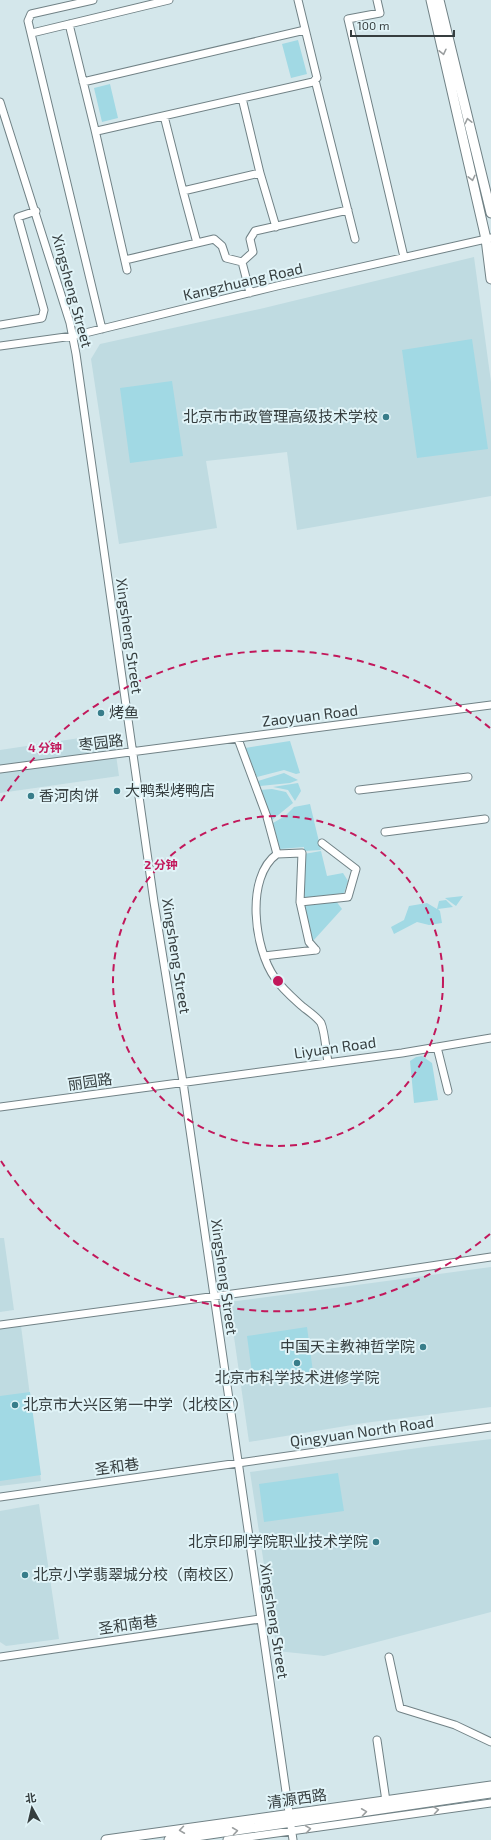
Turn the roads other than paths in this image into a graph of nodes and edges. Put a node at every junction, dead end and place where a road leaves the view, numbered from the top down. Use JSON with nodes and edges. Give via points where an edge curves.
{"nodes":[{"id":1,"x":93,"y":0,"type":"edge"},
{"id":2,"x":169,"y":0,"type":"edge"},
{"id":3,"x":298,"y":0,"type":"edge"},
{"id":4,"x":378,"y":0,"type":"edge"},
{"id":5,"x":431,"y":0,"type":"edge"},
{"id":6,"x":439,"y":0,"type":"edge"},
{"id":7,"x":82,"y":1,"type":"edge"},
{"id":8,"x":70,"y":24,"type":"junction"},
{"id":9,"x":305,"y":30,"type":"junction"},
{"id":10,"x":32,"y":33,"type":"junction"},
{"id":11,"x":315,"y":80,"type":"junction"},
{"id":12,"x":84,"y":82,"type":"junction"},
{"id":13,"x":242,"y":98,"type":"junction"},
{"id":14,"x":0,"y":102,"type":"edge"},
{"id":15,"x":164,"y":116,"type":"junction"},
{"id":16,"x":95,"y":130,"type":"junction"},
{"id":17,"x":260,"y":173,"type":"junction"},
{"id":18,"x":183,"y":191,"type":"junction"},
{"id":19,"x":348,"y":210,"type":"junction"},
{"id":20,"x":36,"y":211,"type":"junction"},
{"id":21,"x":491,"y":213,"type":"edge"},
{"id":22,"x":276,"y":227,"type":"junction"},
{"id":23,"x":355,"y":238,"type":"dead end"},
{"id":24,"x":489,"y":239,"type":"edge"},
{"id":25,"x":197,"y":243,"type":"junction"},
{"id":26,"x":404,"y":257,"type":"junction"},
{"id":27,"x":125,"y":260,"type":"junction"},
{"id":28,"x":242,"y":262,"type":"junction"},
{"id":29,"x":127,"y":270,"type":"dead end"},
{"id":30,"x":491,"y":279,"type":"edge"},
{"id":31,"x":250,"y":293,"type":"junction"},
{"id":32,"x":0,"y":325,"type":"edge"},
{"id":33,"x":102,"y":329,"type":"junction"},
{"id":34,"x":73,"y":336,"type":"junction"},
{"id":35,"x":0,"y":346,"type":"edge"},
{"id":36,"x":491,"y":705,"type":"edge"},
{"id":37,"x":238,"y":738,"type":"junction"},
{"id":38,"x":133,"y":752,"type":"junction"},
{"id":39,"x":0,"y":769,"type":"edge"},
{"id":40,"x":468,"y":777,"type":"dead end"},
{"id":41,"x":359,"y":790,"type":"dead end"},
{"id":42,"x":485,"y":819,"type":"dead end"},
{"id":43,"x":385,"y":832,"type":"dead end"},
{"id":44,"x":322,"y":843,"type":"dead end"},
{"id":45,"x":278,"y":854,"type":"junction"},
{"id":46,"x":300,"y":902,"type":"junction"},
{"id":47,"x":264,"y":956,"type":"junction"},
{"id":48,"x":491,"y":1038,"type":"edge"},
{"id":49,"x":437,"y":1047,"type":"junction"},
{"id":50,"x":328,"y":1062,"type":"junction"},
{"id":51,"x":183,"y":1082,"type":"junction"},
{"id":52,"x":448,"y":1091,"type":"dead end"},
{"id":53,"x":0,"y":1107,"type":"edge"},
{"id":54,"x":491,"y":1257,"type":"edge"},
{"id":55,"x":214,"y":1296,"type":"junction"},
{"id":56,"x":0,"y":1325,"type":"edge"},
{"id":57,"x":491,"y":1427,"type":"edge"},
{"id":58,"x":238,"y":1463,"type":"junction"},
{"id":59,"x":0,"y":1497,"type":"edge"},
{"id":60,"x":260,"y":1619,"type":"junction"},
{"id":61,"x":0,"y":1657,"type":"edge"},
{"id":62,"x":389,"y":1657,"type":"dead end"},
{"id":63,"x":376,"y":1740,"type":"dead end"},
{"id":64,"x":491,"y":1742,"type":"edge"},
{"id":65,"x":491,"y":1786,"type":"edge"},
{"id":66,"x":491,"y":1793,"type":"edge"},
{"id":67,"x":386,"y":1801,"type":"junction"},
{"id":68,"x":491,"y":1802,"type":"edge"},
{"id":69,"x":290,"y":1823,"type":"junction"},
{"id":70,"x":106,"y":1840,"type":"edge"},
{"id":71,"x":169,"y":1840,"type":"edge"},
{"id":72,"x":228,"y":1840,"type":"edge"},
{"id":73,"x":293,"y":1840,"type":"edge"}],
"edges":[{"from":1,"to":7,"type":"street"},
{"from":2,"to":8,"type":"street"},
{"from":3,"to":9,"type":"street"},
{"from":4,"to":26,"type":"street","via":[[380,13],[348,19]]},
{"from":5,"to":24,"type":"main road","one_way":true},
{"from":21,"to":6,"type":"main road","one_way":true},
{"from":7,"to":10,"type":"street","via":[[31,14],[28,21]]},
{"from":8,"to":10,"type":"street"},
{"from":8,"to":12,"type":"street"},
{"from":9,"to":11,"type":"street","via":[[317,78]]},
{"from":9,"to":12,"type":"street"},
{"from":10,"to":33,"type":"street"},
{"from":11,"to":13,"type":"street"},
{"from":11,"to":19,"type":"street"},
{"from":12,"to":16,"type":"street"},
{"from":13,"to":15,"type":"street"},
{"from":13,"to":17,"type":"street"},
{"from":14,"to":20,"type":"street","name":"Xingsheng Street"},
{"from":15,"to":16,"type":"street"},
{"from":15,"to":18,"type":"street"},
{"from":16,"to":27,"type":"street"},
{"from":17,"to":18,"type":"street"},
{"from":17,"to":22,"type":"street"},
{"from":18,"to":25,"type":"street"},
{"from":19,"to":22,"type":"street"},
{"from":19,"to":23,"type":"street"},
{"from":20,"to":32,"type":"street","via":[[18,217],[44,310],[42,318]]},
{"from":20,"to":34,"type":"street","name":"Xingsheng Street"},
{"from":22,"to":28,"type":"street","via":[[255,231],[250,239],[253,252]]},
{"from":24,"to":26,"type":"street","name":"Kangzhuang Road"},
{"from":24,"to":30,"type":"main road"},
{"from":25,"to":27,"type":"street"},
{"from":25,"to":28,"type":"street","via":[[214,239],[222,246],[226,258]]},
{"from":26,"to":31,"type":"street","name":"Kangzhuang Road"},
{"from":27,"to":29,"type":"street"},
{"from":28,"to":31,"type":"street"},
{"from":31,"to":33,"type":"street","name":"Kangzhuang Road"},
{"from":33,"to":34,"type":"street","name":"Kangzhuang Road"},
{"from":34,"to":35,"type":"street","name":"Kangzhuang Road"},
{"from":34,"to":38,"type":"street","name":"Xingsheng Street"},
{"from":36,"to":37,"type":"street","name":"Zaoyuan Road"},
{"from":37,"to":38,"type":"street","name":"Zaoyuan Road"},
{"from":37,"to":45,"type":"street"},
{"from":38,"to":39,"type":"street","name":"枣园路"},
{"from":38,"to":51,"type":"street","name":"Xingsheng Street"},
{"from":40,"to":41,"type":"street"},
{"from":42,"to":43,"type":"street"},
{"from":44,"to":46,"type":"street","via":[[356,869],[348,896]]},
{"from":45,"to":46,"type":"street","via":[[302,853]]},
{"from":45,"to":47,"type":"street","via":[[270,859],[262,874],[256,901],[257,930]]},
{"from":46,"to":47,"type":"street","via":[[309,942],[316,950]]},
{"from":47,"to":50,"type":"street","via":[[274,978],[321,1024]]},
{"from":48,"to":49,"type":"street","name":"Liyuan Road"},
{"from":49,"to":50,"type":"street","name":"Liyuan Road"},
{"from":49,"to":52,"type":"street"},
{"from":50,"to":51,"type":"street","name":"Liyuan Road"},
{"from":51,"to":53,"type":"street","name":"丽园路"},
{"from":51,"to":55,"type":"street","name":"Xingsheng Street"},
{"from":54,"to":55,"type":"street"},
{"from":55,"to":56,"type":"street"},
{"from":55,"to":58,"type":"street","name":"Xingsheng Street"},
{"from":57,"to":58,"type":"street","name":"Qingyuan North Road"},
{"from":58,"to":59,"type":"street","name":"圣和巷"},
{"from":58,"to":60,"type":"street","name":"Xingsheng Street"},
{"from":60,"to":61,"type":"street","name":"圣和南巷"},
{"from":60,"to":69,"type":"street","name":"Xingsheng Street"},
{"from":62,"to":64,"type":"street","via":[[400,1708],[455,1725]]},
{"from":63,"to":67,"type":"street"},
{"from":65,"to":67,"type":"main road","name":"清源西路"},
{"from":69,"to":66,"type":"main road","name":"清源西路","one_way":true},
{"from":67,"to":69,"type":"main road","name":"清源西路"},
{"from":69,"to":68,"type":"street","name":"清源西路","one_way":true},
{"from":69,"to":70,"type":"main road","name":"清源西路","one_way":true},
{"from":71,"to":69,"type":"main road","name":"清源西路","one_way":true},
{"from":69,"to":72,"type":"street","name":"清源西路"},
{"from":69,"to":73,"type":"street","name":"Xingsheng Street"}]}
